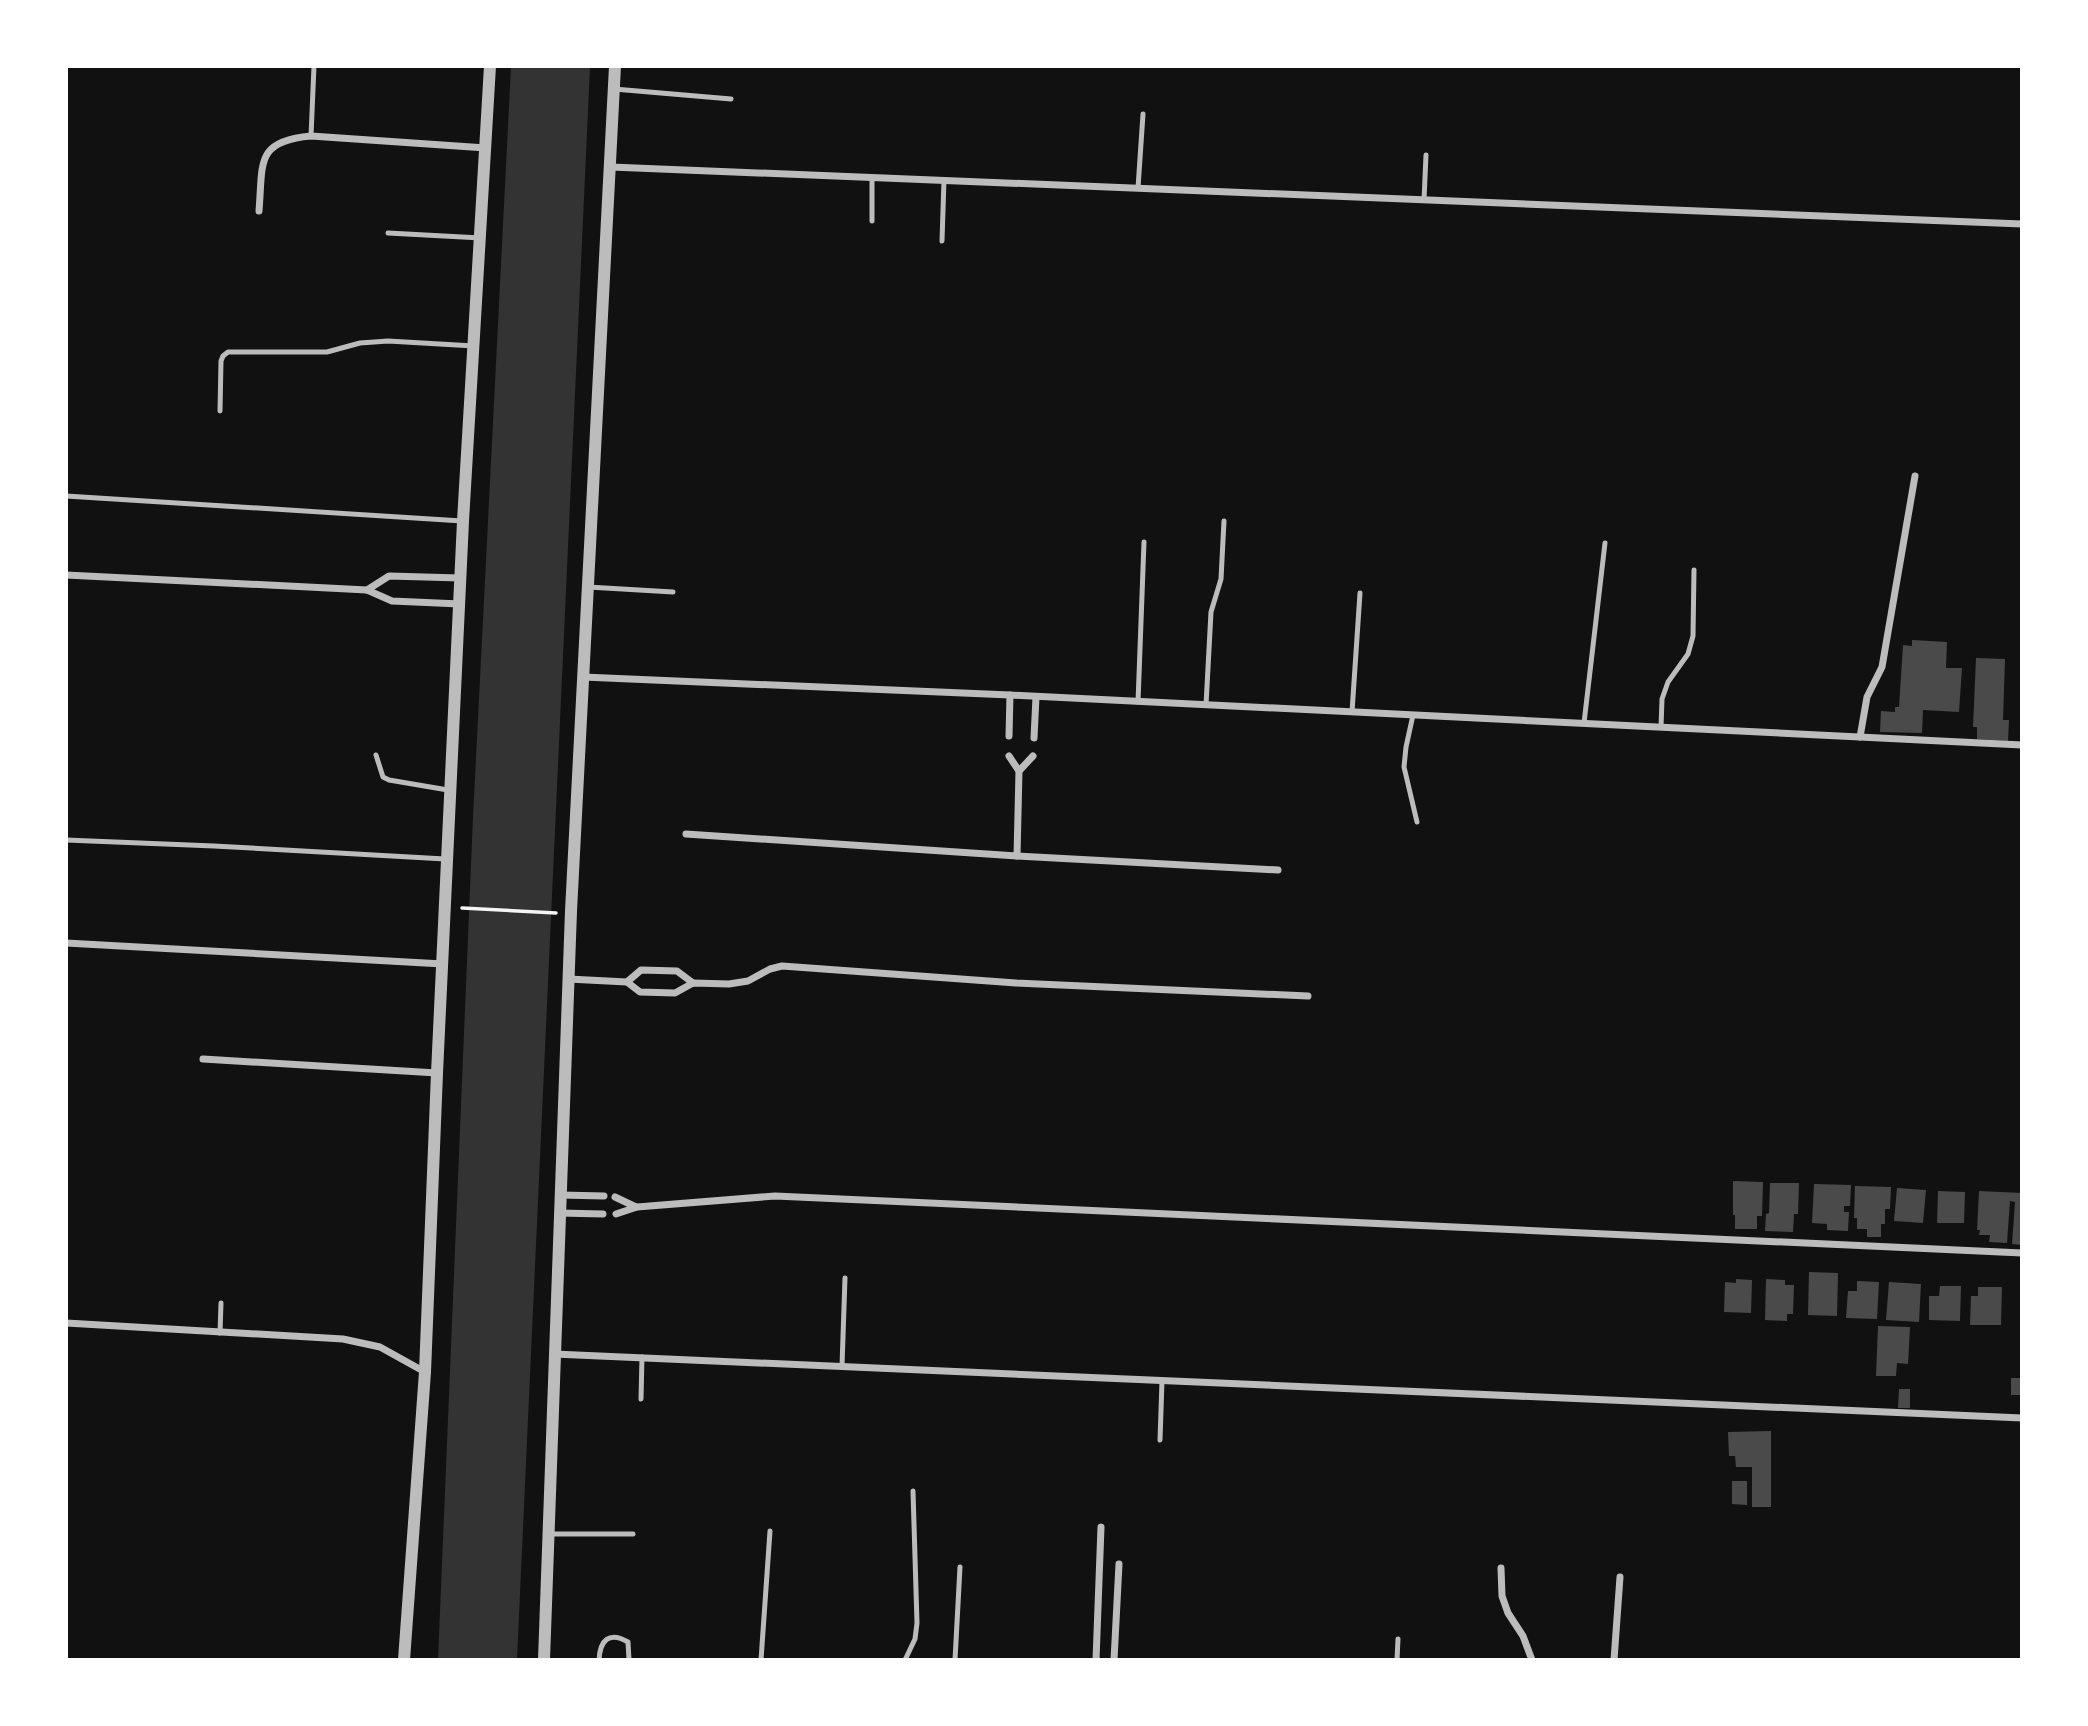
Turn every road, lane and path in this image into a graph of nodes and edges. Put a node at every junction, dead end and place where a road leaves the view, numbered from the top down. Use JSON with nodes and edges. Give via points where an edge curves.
{"nodes":[{"id":1,"x":314,"y":66,"type":"edge"},
{"id":2,"x":490,"y":66,"type":"edge"},
{"id":3,"x":615,"y":66,"type":"edge"},
{"id":4,"x":614,"y":89,"type":"junction"},
{"id":5,"x":731,"y":99,"type":"dead end"},
{"id":6,"x":1143,"y":114,"type":"dead end"},
{"id":7,"x":311,"y":136,"type":"junction"},
{"id":8,"x":486,"y":148,"type":"junction"},
{"id":9,"x":1426,"y":155,"type":"dead end"},
{"id":10,"x":611,"y":167,"type":"junction"},
{"id":11,"x":872,"y":177,"type":"junction"},
{"id":12,"x":944,"y":180,"type":"junction"},
{"id":13,"x":1138,"y":188,"type":"junction"},
{"id":14,"x":1424,"y":200,"type":"junction"},
{"id":15,"x":259,"y":211,"type":"dead end"},
{"id":16,"x":872,"y":221,"type":"dead end"},
{"id":17,"x":2021,"y":224,"type":"edge"},
{"id":18,"x":388,"y":233,"type":"dead end"},
{"id":19,"x":481,"y":238,"type":"junction"},
{"id":20,"x":942,"y":242,"type":"dead end"},
{"id":21,"x":474,"y":346,"type":"junction"},
{"id":22,"x":220,"y":411,"type":"dead end"},
{"id":23,"x":1915,"y":476,"type":"dead end"},
{"id":24,"x":66,"y":496,"type":"edge"},
{"id":25,"x":463,"y":521,"type":"junction"},
{"id":26,"x":1224,"y":521,"type":"dead end"},
{"id":27,"x":1144,"y":542,"type":"dead end"},
{"id":28,"x":1605,"y":543,"type":"dead end"},
{"id":29,"x":1694,"y":570,"type":"dead end"},
{"id":30,"x":66,"y":575,"type":"edge"},
{"id":31,"x":460,"y":578,"type":"junction"},
{"id":32,"x":588,"y":587,"type":"junction"},
{"id":33,"x":366,"y":590,"type":"junction"},
{"id":34,"x":673,"y":592,"type":"dead end"},
{"id":35,"x":1360,"y":593,"type":"dead end"},
{"id":36,"x":460,"y":604,"type":"junction"},
{"id":37,"x":583,"y":677,"type":"junction"},
{"id":38,"x":1010,"y":695,"type":"junction"},
{"id":39,"x":1036,"y":697,"type":"junction"},
{"id":40,"x":1138,"y":702,"type":"junction"},
{"id":41,"x":1206,"y":705,"type":"junction"},
{"id":42,"x":1352,"y":712,"type":"junction"},
{"id":43,"x":1413,"y":715,"type":"junction"},
{"id":44,"x":1584,"y":723,"type":"junction"},
{"id":45,"x":1661,"y":727,"type":"junction"},
{"id":46,"x":1009,"y":736,"type":"dead end"},
{"id":47,"x":1860,"y":737,"type":"junction"},
{"id":48,"x":1034,"y":738,"type":"dead end"},
{"id":49,"x":2021,"y":745,"type":"edge"},
{"id":50,"x":376,"y":755,"type":"dead end"},
{"id":51,"x":1009,"y":756,"type":"dead end"},
{"id":52,"x":1033,"y":756,"type":"dead end"},
{"id":53,"x":1019,"y":771,"type":"junction"},
{"id":54,"x":451,"y":790,"type":"junction"},
{"id":55,"x":1417,"y":822,"type":"dead end"},
{"id":56,"x":686,"y":834,"type":"dead end"},
{"id":57,"x":66,"y":840,"type":"edge"},
{"id":58,"x":1017,"y":856,"type":"junction"},
{"id":59,"x":448,"y":859,"type":"junction"},
{"id":60,"x":1278,"y":870,"type":"dead end"},
{"id":61,"x":460,"y":908,"type":"dead end"},
{"id":62,"x":556,"y":913,"type":"dead end"},
{"id":63,"x":66,"y":943,"type":"edge"},
{"id":64,"x":443,"y":964,"type":"junction"},
{"id":65,"x":568,"y":979,"type":"junction"},
{"id":66,"x":627,"y":982,"type":"junction"},
{"id":67,"x":693,"y":983,"type":"junction"},
{"id":68,"x":1308,"y":996,"type":"dead end"},
{"id":69,"x":203,"y":1059,"type":"dead end"},
{"id":70,"x":436,"y":1073,"type":"junction"},
{"id":71,"x":560,"y":1195,"type":"junction"},
{"id":72,"x":604,"y":1196,"type":"dead end"},
{"id":73,"x":615,"y":1197,"type":"dead end"},
{"id":74,"x":637,"y":1207,"type":"junction"},
{"id":75,"x":559,"y":1213,"type":"junction"},
{"id":76,"x":603,"y":1214,"type":"dead end"},
{"id":77,"x":615,"y":1214,"type":"dead end"},
{"id":78,"x":2021,"y":1253,"type":"edge"},
{"id":79,"x":845,"y":1278,"type":"dead end"},
{"id":80,"x":221,"y":1303,"type":"dead end"},
{"id":81,"x":66,"y":1323,"type":"edge"},
{"id":82,"x":220,"y":1333,"type":"junction"},
{"id":83,"x":554,"y":1354,"type":"junction"},
{"id":84,"x":642,"y":1357,"type":"junction"},
{"id":85,"x":842,"y":1366,"type":"junction"},
{"id":86,"x":425,"y":1372,"type":"junction"},
{"id":87,"x":1162,"y":1381,"type":"junction"},
{"id":88,"x":641,"y":1399,"type":"dead end"},
{"id":89,"x":2021,"y":1418,"type":"edge"},
{"id":90,"x":1160,"y":1440,"type":"dead end"},
{"id":91,"x":913,"y":1491,"type":"dead end"},
{"id":92,"x":1101,"y":1527,"type":"dead end"},
{"id":93,"x":770,"y":1531,"type":"dead end"},
{"id":94,"x":548,"y":1534,"type":"junction"},
{"id":95,"x":633,"y":1534,"type":"dead end"},
{"id":96,"x":1119,"y":1564,"type":"dead end"},
{"id":97,"x":960,"y":1567,"type":"dead end"},
{"id":98,"x":1501,"y":1568,"type":"dead end"},
{"id":99,"x":1620,"y":1577,"type":"dead end"},
{"id":100,"x":1398,"y":1639,"type":"dead end"},
{"id":101,"x":404,"y":1660,"type":"edge"},
{"id":102,"x":544,"y":1660,"type":"edge"},
{"id":103,"x":600,"y":1660,"type":"edge"},
{"id":104,"x":629,"y":1660,"type":"edge"},
{"id":105,"x":761,"y":1660,"type":"edge"},
{"id":106,"x":905,"y":1660,"type":"edge"},
{"id":107,"x":955,"y":1660,"type":"edge"},
{"id":108,"x":1096,"y":1660,"type":"edge"},
{"id":109,"x":1114,"y":1660,"type":"edge"},
{"id":110,"x":1397,"y":1660,"type":"edge"},
{"id":111,"x":1532,"y":1660,"type":"edge"},
{"id":112,"x":1614,"y":1660,"type":"edge"}],
"edges":[{"from":1,"to":7,"type":"lane"},
{"from":2,"to":8,"type":"street"},
{"from":3,"to":4,"type":"street"},
{"from":4,"to":5,"type":"lane"},
{"from":4,"to":10,"type":"street"},
{"from":6,"to":13,"type":"lane"},
{"from":7,"to":8,"type":"street"},
{"from":7,"to":15,"type":"street","via":[[276,143],[266,153]]},
{"from":8,"to":19,"type":"street"},
{"from":9,"to":14,"type":"lane"},
{"from":10,"to":11,"type":"street"},
{"from":10,"to":32,"type":"street"},
{"from":11,"to":12,"type":"street"},
{"from":11,"to":16,"type":"lane"},
{"from":12,"to":13,"type":"street"},
{"from":12,"to":20,"type":"lane"},
{"from":13,"to":14,"type":"street"},
{"from":14,"to":17,"type":"street"},
{"from":18,"to":19,"type":"lane"},
{"from":19,"to":21,"type":"street"},
{"from":21,"to":22,"type":"lane","via":[[388,341],[327,352],[228,352],[221,361]]},
{"from":21,"to":25,"type":"street"},
{"from":23,"to":47,"type":"street","via":[[1888,639],[1882,667],[1867,697]]},
{"from":24,"to":25,"type":"lane"},
{"from":25,"to":31,"type":"street"},
{"from":26,"to":41,"type":"lane","via":[[1221,579],[1211,612]]},
{"from":27,"to":40,"type":"lane"},
{"from":28,"to":44,"type":"lane"},
{"from":29,"to":45,"type":"lane","via":[[1693,636],[1662,699]]},
{"from":30,"to":33,"type":"street"},
{"from":31,"to":33,"type":"street","via":[[390,576]]},
{"from":31,"to":36,"type":"street"},
{"from":32,"to":34,"type":"lane"},
{"from":32,"to":37,"type":"street"},
{"from":33,"to":36,"type":"street","via":[[391,601]]},
{"from":35,"to":42,"type":"lane"},
{"from":36,"to":54,"type":"street"},
{"from":37,"to":38,"type":"street"},
{"from":37,"to":65,"type":"street"},
{"from":38,"to":39,"type":"street"},
{"from":38,"to":46,"type":"street"},
{"from":39,"to":40,"type":"street"},
{"from":39,"to":48,"type":"street"},
{"from":40,"to":41,"type":"street"},
{"from":41,"to":42,"type":"street"},
{"from":42,"to":43,"type":"street"},
{"from":43,"to":44,"type":"street"},
{"from":43,"to":55,"type":"lane","via":[[1404,767]]},
{"from":44,"to":45,"type":"street"},
{"from":45,"to":47,"type":"street"},
{"from":47,"to":49,"type":"street"},
{"from":50,"to":54,"type":"lane","via":[[383,777],[389,780]]},
{"from":51,"to":53,"type":"street"},
{"from":52,"to":53,"type":"street"},
{"from":53,"to":58,"type":"street"},
{"from":54,"to":59,"type":"street"},
{"from":56,"to":58,"type":"street"},
{"from":57,"to":59,"type":"lane"},
{"from":58,"to":60,"type":"street"},
{"from":59,"to":64,"type":"street"},
{"from":61,"to":62,"type":"path"},
{"from":63,"to":64,"type":"street"},
{"from":64,"to":70,"type":"street"},
{"from":65,"to":66,"type":"street"},
{"from":65,"to":71,"type":"street"},
{"from":66,"to":67,"type":"street","via":[[649,993],[675,993]]},
{"from":66,"to":67,"type":"street","via":[[641,970],[677,971]]},
{"from":67,"to":68,"type":"street","via":[[748,981],[782,966],[1016,983]]},
{"from":69,"to":70,"type":"street"},
{"from":70,"to":86,"type":"street"},
{"from":71,"to":72,"type":"street"},
{"from":71,"to":75,"type":"street"},
{"from":73,"to":74,"type":"street"},
{"from":74,"to":77,"type":"street"},
{"from":74,"to":78,"type":"street","via":[[775,1196]]},
{"from":75,"to":76,"type":"street"},
{"from":75,"to":83,"type":"street"},
{"from":79,"to":85,"type":"lane"},
{"from":80,"to":82,"type":"lane"},
{"from":81,"to":82,"type":"street"},
{"from":82,"to":86,"type":"street","via":[[362,1342]]},
{"from":83,"to":84,"type":"street"},
{"from":83,"to":94,"type":"street"},
{"from":84,"to":85,"type":"street"},
{"from":84,"to":88,"type":"lane"},
{"from":85,"to":87,"type":"street"},
{"from":86,"to":101,"type":"street"},
{"from":87,"to":89,"type":"street"},
{"from":87,"to":90,"type":"lane"},
{"from":91,"to":106,"type":"lane","via":[[917,1623]]},
{"from":92,"to":108,"type":"street"},
{"from":93,"to":105,"type":"lane"},
{"from":94,"to":95,"type":"lane"},
{"from":94,"to":102,"type":"street"},
{"from":96,"to":109,"type":"street"},
{"from":97,"to":107,"type":"lane"},
{"from":98,"to":111,"type":"street","via":[[1508,1614]]},
{"from":99,"to":112,"type":"street"},
{"from":100,"to":110,"type":"lane"},
{"from":103,"to":104,"type":"lane","via":[[601,1643],[611,1638],[628,1642]]}]}
